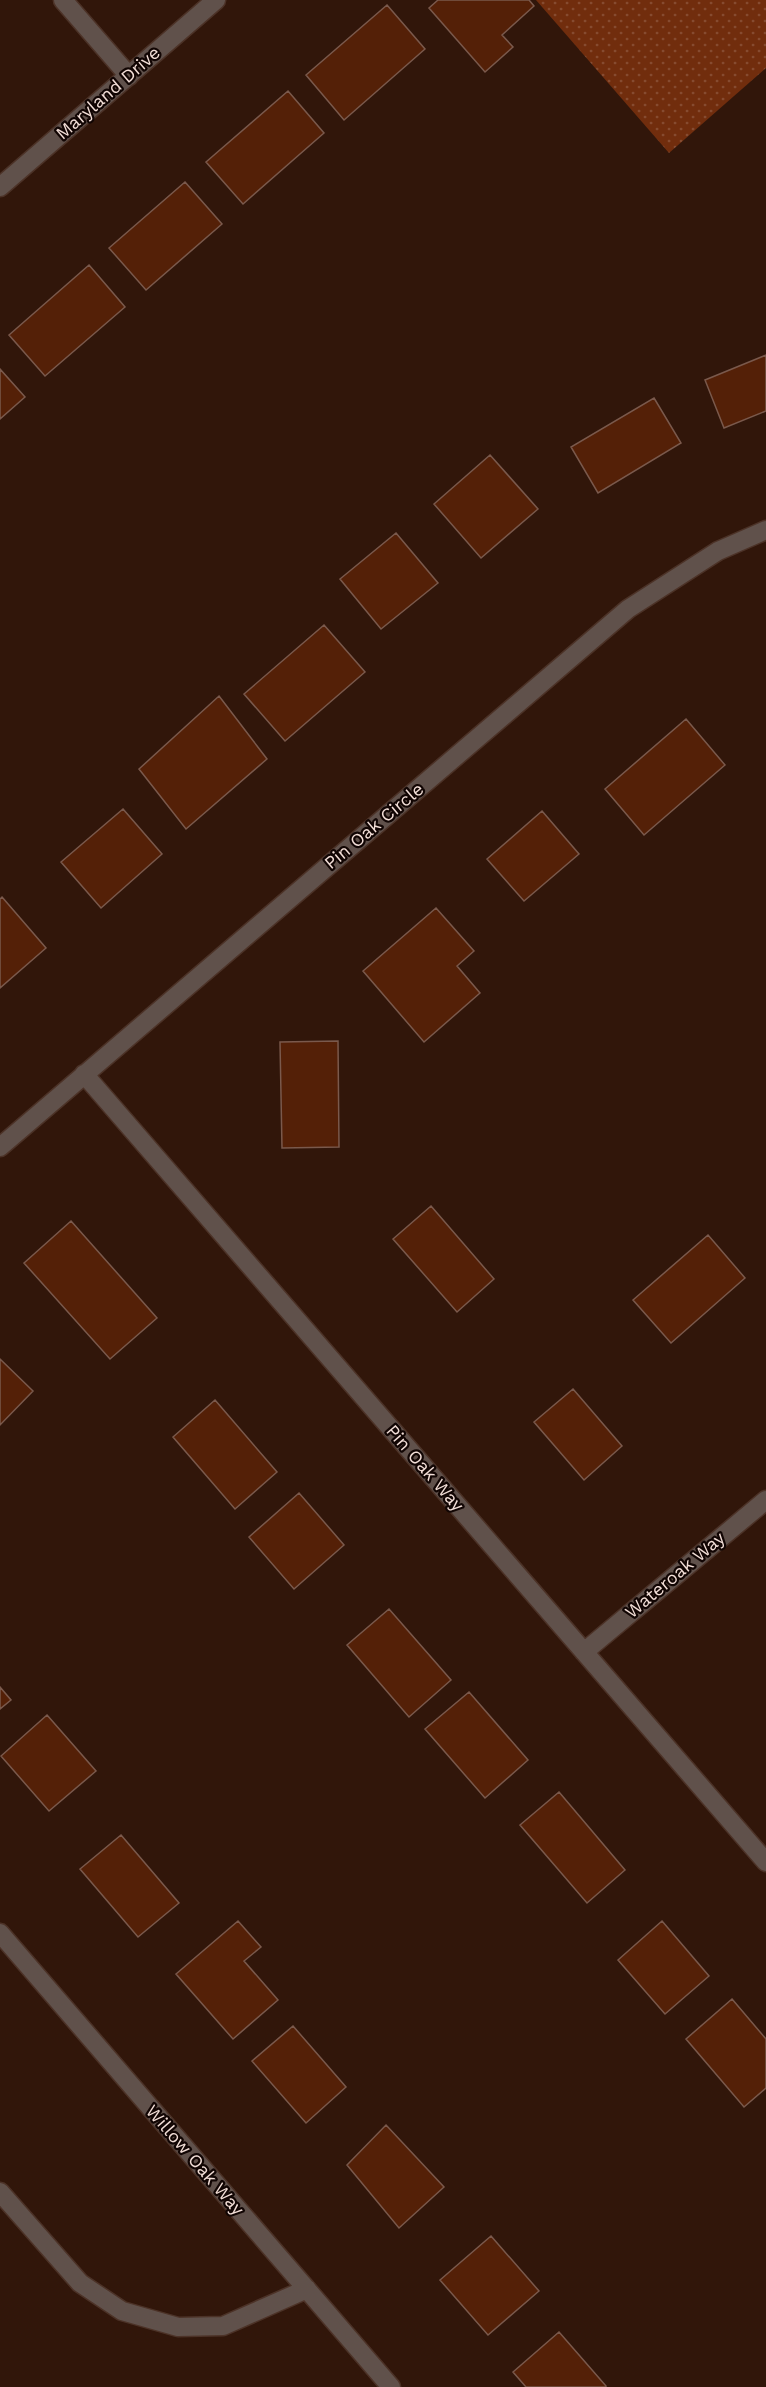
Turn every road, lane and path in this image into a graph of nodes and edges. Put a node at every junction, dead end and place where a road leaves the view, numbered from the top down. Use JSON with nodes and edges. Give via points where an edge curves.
{"nodes":[{"id":1,"x":63,"y":0,"type":"edge"},
{"id":2,"x":216,"y":0,"type":"edge"},
{"id":3,"x":129,"y":76,"type":"junction"},
{"id":4,"x":0,"y":186,"type":"edge"},
{"id":5,"x":766,"y":530,"type":"edge"},
{"id":6,"x":84,"y":1074,"type":"junction"},
{"id":7,"x":0,"y":1147,"type":"edge"},
{"id":8,"x":766,"y":1500,"type":"edge"},
{"id":9,"x":584,"y":1652,"type":"junction"},
{"id":10,"x":766,"y":1862,"type":"edge"},
{"id":11,"x":0,"y":1934,"type":"edge"},
{"id":12,"x":0,"y":2192,"type":"edge"},
{"id":13,"x":307,"y":2289,"type":"junction"},
{"id":14,"x":391,"y":2387,"type":"edge"}],
"edges":[{"from":1,"to":3,"type":"street"},
{"from":2,"to":3,"type":"street","name":"Maryland Drive"},
{"from":3,"to":4,"type":"street","name":"Maryland Drive"},
{"from":5,"to":6,"type":"street","name":"Pin Oak Circle","via":[[718,551],[628,609]]},
{"from":6,"to":7,"type":"street","name":"Pin Oak Circle"},
{"from":6,"to":9,"type":"street","name":"Pin Oak Way"},
{"from":8,"to":9,"type":"street","name":"Wateroak Way"},
{"from":9,"to":10,"type":"street","name":"Pin Oak Way"},
{"from":11,"to":13,"type":"street","name":"Willow Oak Way"},
{"from":12,"to":13,"type":"street","via":[[80,2283],[122,2311],[178,2327],[223,2326]]},
{"from":13,"to":14,"type":"street","name":"Willow Oak Way"}]}
